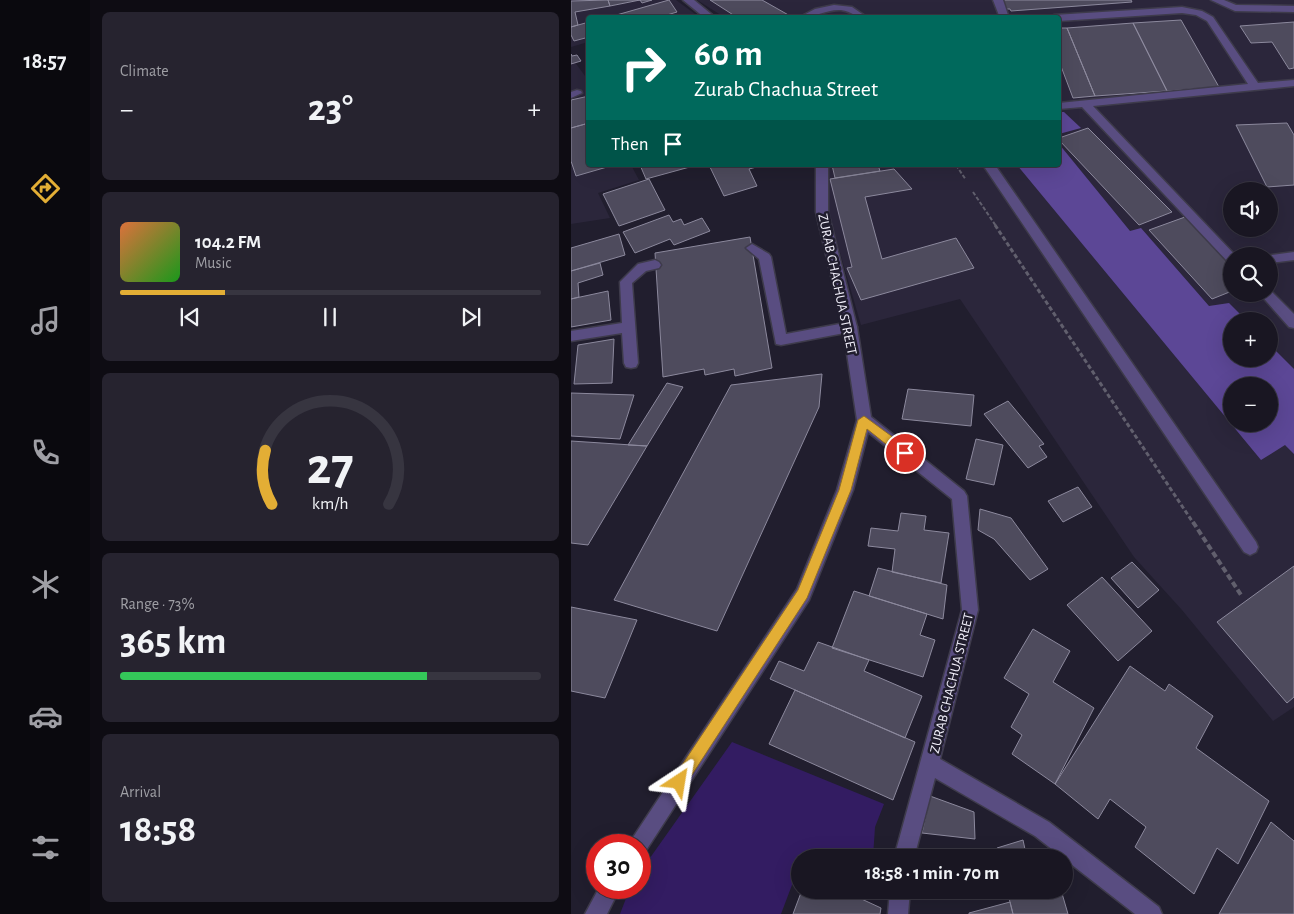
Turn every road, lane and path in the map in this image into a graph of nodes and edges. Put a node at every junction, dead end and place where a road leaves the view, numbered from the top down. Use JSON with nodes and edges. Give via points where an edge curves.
{"nodes":[{"id":1,"x":688,"y":0,"type":"edge"},
{"id":2,"x":998,"y":0,"type":"edge"},
{"id":3,"x":1164,"y":0,"type":"edge"},
{"id":4,"x":1217,"y":0,"type":"edge"},
{"id":5,"x":1294,"y":9,"type":"edge"},
{"id":6,"x":1181,"y":10,"type":"junction"},
{"id":7,"x":705,"y":15,"type":"edge"},
{"id":8,"x":809,"y":15,"type":"edge"},
{"id":9,"x":861,"y":15,"type":"edge"},
{"id":10,"x":1004,"y":15,"type":"edge"},
{"id":11,"x":1061,"y":18,"type":"edge"},
{"id":12,"x":1293,"y":84,"type":"edge"},
{"id":13,"x":1255,"y":87,"type":"junction"},
{"id":14,"x":1085,"y":104,"type":"junction"},
{"id":15,"x":1061,"y":106,"type":"edge"},
{"id":16,"x":822,"y":167,"type":"edge"},
{"id":17,"x":957,"y":167,"type":"edge"},
{"id":18,"x":990,"y":167,"type":"edge"},
{"id":19,"x":967,"y":182,"type":"dead end"},
{"id":20,"x":972,"y":190,"type":"dead end"},
{"id":21,"x":752,"y":248,"type":"dead end"},
{"id":22,"x":1223,"y":250,"type":"edge"},
{"id":23,"x":1294,"y":256,"type":"edge"},
{"id":24,"x":1278,"y":258,"type":"edge"},
{"id":25,"x":655,"y":265,"type":"dead end"},
{"id":26,"x":1274,"y":302,"type":"edge"},
{"id":27,"x":1294,"y":323,"type":"edge"},
{"id":28,"x":850,"y":326,"type":"junction"},
{"id":29,"x":629,"y":327,"type":"junction"},
{"id":30,"x":571,"y":336,"type":"edge"},
{"id":31,"x":631,"y":363,"type":"dead end"},
{"id":32,"x":864,"y":420,"type":"junction"},
{"id":33,"x":1250,"y":547,"type":"dead end"},
{"id":34,"x":1241,"y":595,"type":"dead end"},
{"id":35,"x":930,"y":764,"type":"junction"},
{"id":36,"x":645,"y":834,"type":"edge"},
{"id":37,"x":906,"y":849,"type":"edge"},
{"id":38,"x":603,"y":899,"type":"edge"},
{"id":39,"x":899,"y":899,"type":"edge"},
{"id":40,"x":595,"y":914,"type":"edge"},
{"id":41,"x":898,"y":914,"type":"edge"},
{"id":42,"x":1152,"y":914,"type":"edge"}],
"edges":[{"from":1,"to":7,"type":"street"},
{"from":2,"to":10,"type":"street"},
{"from":3,"to":6,"type":"street"},
{"from":4,"to":5,"type":"street","via":[[1235,8]]},
{"from":6,"to":11,"type":"street"},
{"from":6,"to":13,"type":"street","via":[[1210,19]]},
{"from":8,"to":9,"type":"street","via":[[842,6]]},
{"from":12,"to":13,"type":"street"},
{"from":13,"to":14,"type":"street"},
{"from":14,"to":15,"type":"street"},
{"from":14,"to":22,"type":"street"},
{"from":16,"to":28,"type":"street","name":"ZURAB CHACHUA STREET","via":[[821,212]]},
{"from":17,"to":19,"type":"path"},
{"from":18,"to":33,"type":"street"},
{"from":20,"to":34,"type":"path"},
{"from":21,"to":28,"type":"street","via":[[765,257],[781,340]]},
{"from":23,"to":24,"type":"street"},
{"from":25,"to":29,"type":"street","via":[[642,268],[625,282]]},
{"from":26,"to":27,"type":"street"},
{"from":28,"to":32,"type":"street","name":"ZURAB CHACHUA STREET"},
{"from":29,"to":30,"type":"street"},
{"from":29,"to":31,"type":"street"},
{"from":32,"to":35,"type":"street","name":"ZURAB CHACHUA STREET","via":[[959,496],[970,610]]},
{"from":32,"to":36,"type":"street","via":[[845,490],[803,594]]},
{"from":35,"to":37,"type":"street","name":"ZURAB CHACHUA STREET"},
{"from":35,"to":42,"type":"street","via":[[1042,829]]},
{"from":38,"to":40,"type":"street"},
{"from":39,"to":41,"type":"street"}]}
